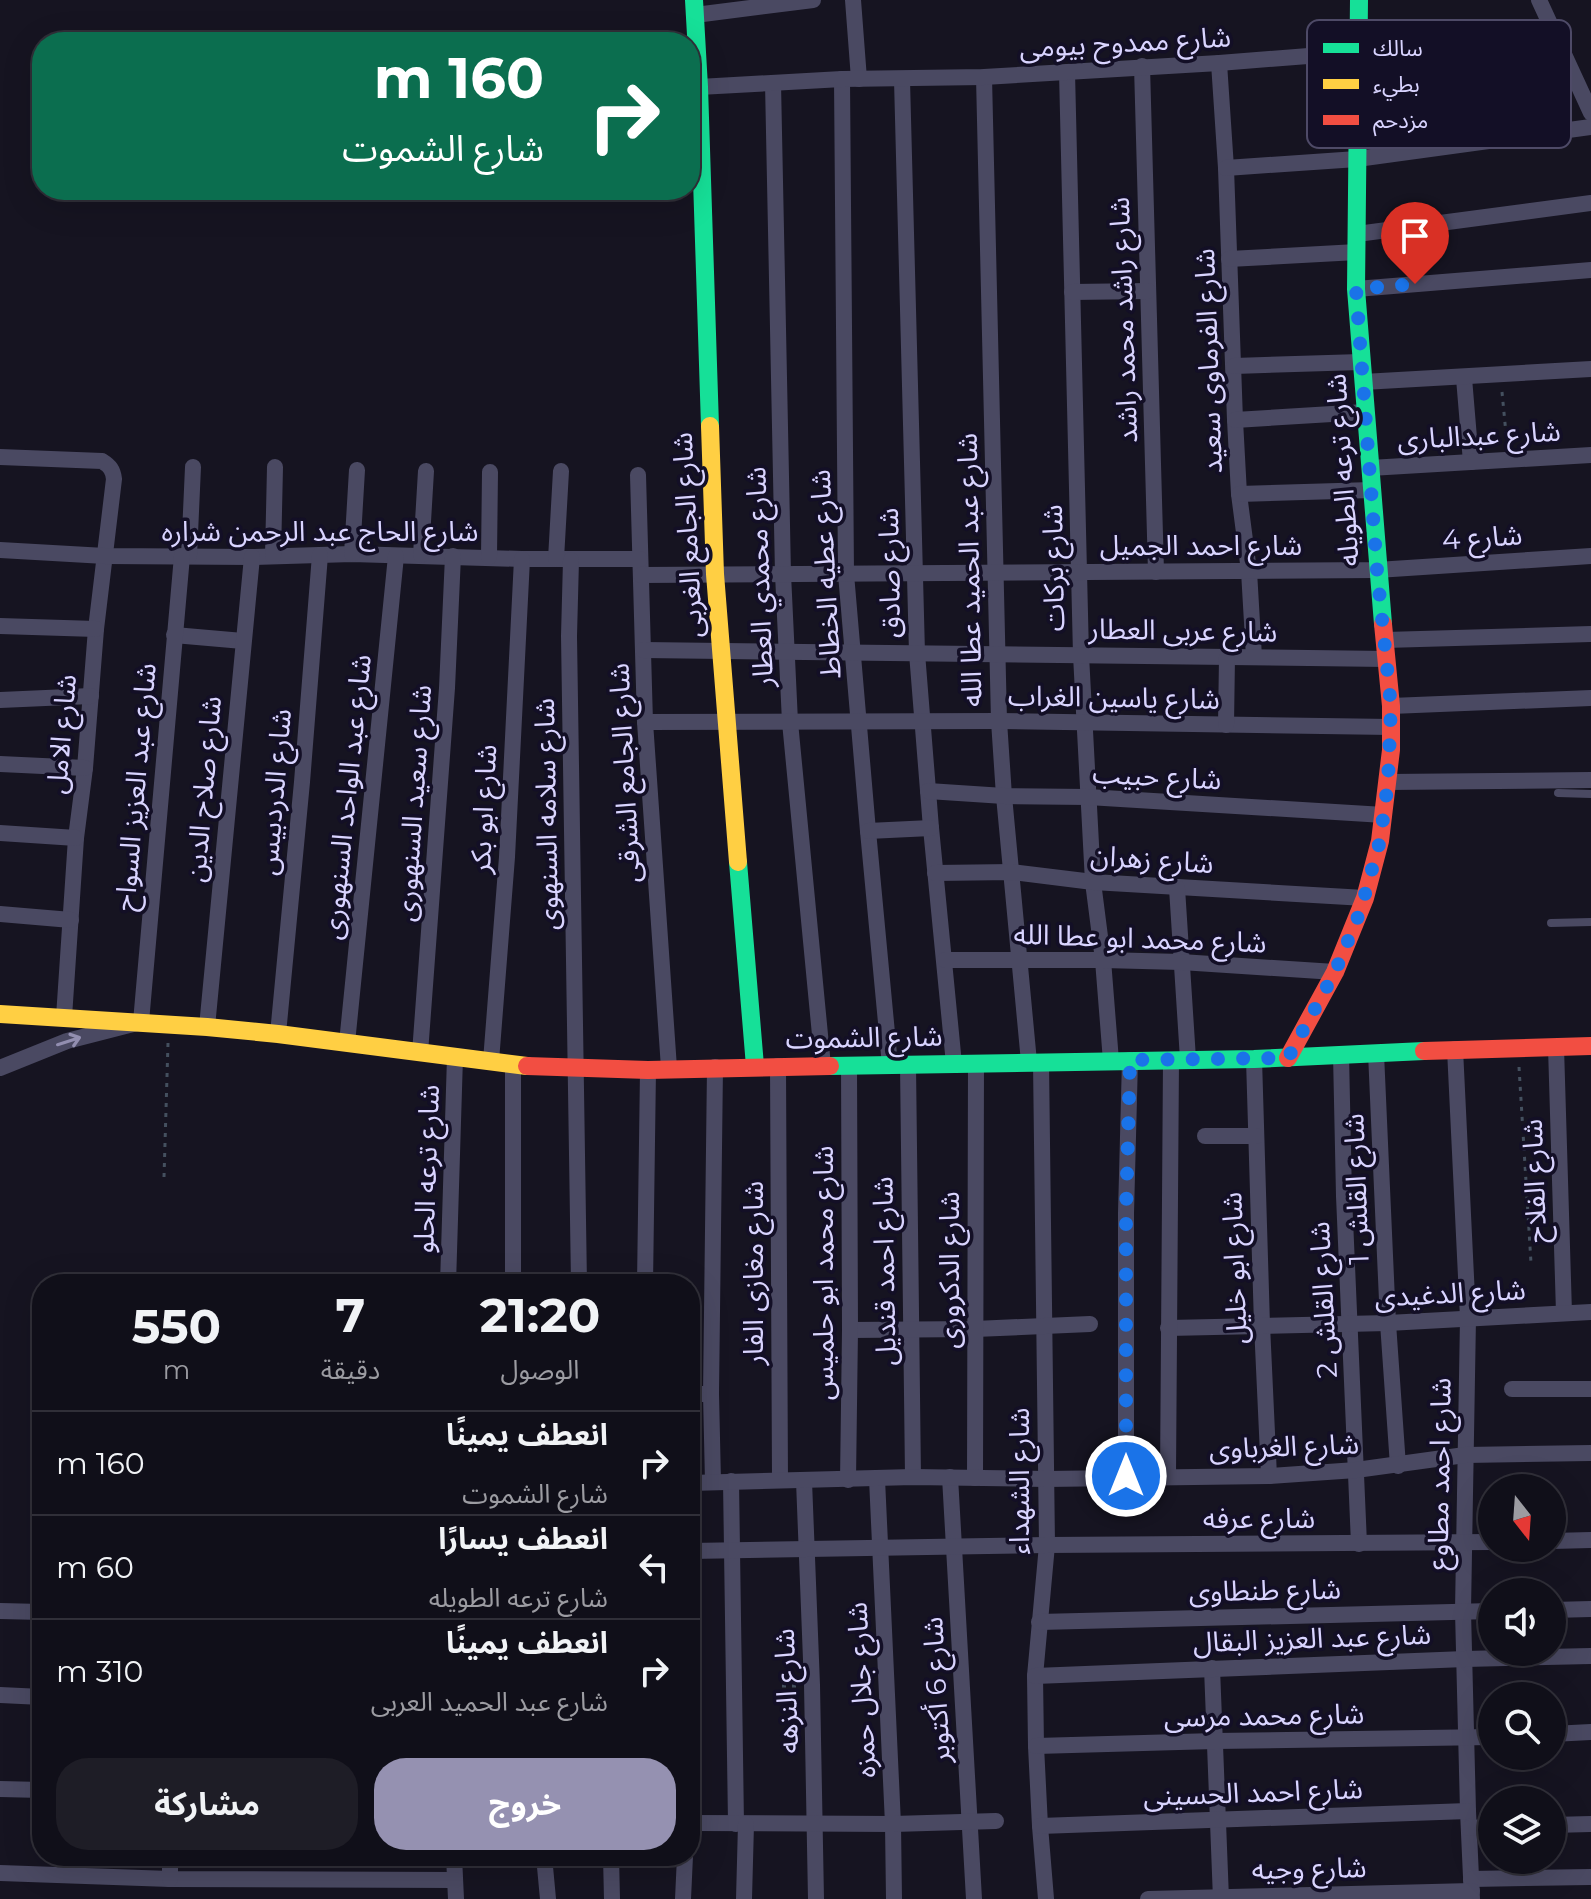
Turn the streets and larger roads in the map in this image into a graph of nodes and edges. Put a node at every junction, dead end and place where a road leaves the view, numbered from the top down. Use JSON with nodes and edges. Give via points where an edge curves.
{"nodes":[{"id":1,"x":813,"y":0,"type":"edge"},
{"id":2,"x":853,"y":0,"type":"edge"},
{"id":3,"x":1539,"y":0,"type":"edge"},
{"id":4,"x":695,"y":8,"type":"edge"},
{"id":5,"x":1549,"y":20,"type":"edge"},
{"id":6,"x":696,"y":32,"type":"edge"},
{"id":7,"x":1307,"y":56,"type":"edge"},
{"id":8,"x":1219,"y":63,"type":"junction"},
{"id":9,"x":1142,"y":66,"type":"junction"},
{"id":10,"x":1571,"y":68,"type":"edge"},
{"id":11,"x":1067,"y":72,"type":"junction"},
{"id":12,"x":984,"y":77,"type":"junction"},
{"id":13,"x":850,"y":79,"type":"junction"},
{"id":14,"x":902,"y":80,"type":"junction"},
{"id":15,"x":773,"y":83,"type":"junction"},
{"id":16,"x":700,"y":87,"type":"edge"},
{"id":17,"x":1591,"y":112,"type":"edge"},
{"id":18,"x":700,"y":117,"type":"edge"},
{"id":19,"x":1591,"y":127,"type":"edge"},
{"id":20,"x":1571,"y":130,"type":"edge"},
{"id":21,"x":1357,"y":148,"type":"edge"},
{"id":22,"x":1437,"y":148,"type":"edge"},
{"id":23,"x":1357,"y":159,"type":"junction"},
{"id":24,"x":1226,"y":168,"type":"junction"},
{"id":25,"x":1591,"y":203,"type":"edge"},
{"id":26,"x":1357,"y":243,"type":"junction"},
{"id":27,"x":1229,"y":259,"type":"junction"},
{"id":28,"x":1591,"y":270,"type":"edge"},
{"id":29,"x":1356,"y":289,"type":"junction"},
{"id":30,"x":1148,"y":291,"type":"junction"},
{"id":31,"x":1072,"y":292,"type":"junction"},
{"id":32,"x":1361,"y":362,"type":"junction"},
{"id":33,"x":1234,"y":366,"type":"junction"},
{"id":34,"x":1591,"y":369,"type":"edge"},
{"id":35,"x":1464,"y":378,"type":"junction"},
{"id":36,"x":1363,"y":382,"type":"junction"},
{"id":37,"x":1365,"y":412,"type":"junction"},
{"id":38,"x":1235,"y":420,"type":"junction"},
{"id":39,"x":1591,"y":455,"type":"edge"},
{"id":40,"x":0,"y":457,"type":"edge"},
{"id":41,"x":1471,"y":462,"type":"junction"},
{"id":42,"x":193,"y":467,"type":"dead end"},
{"id":43,"x":275,"y":467,"type":"dead end"},
{"id":44,"x":1370,"y":468,"type":"junction"},
{"id":45,"x":357,"y":470,"type":"dead end"},
{"id":46,"x":426,"y":471,"type":"dead end"},
{"id":47,"x":561,"y":471,"type":"dead end"},
{"id":48,"x":490,"y":472,"type":"dead end"},
{"id":49,"x":638,"y":475,"type":"dead end"},
{"id":50,"x":1372,"y":490,"type":"junction"},
{"id":51,"x":1239,"y":494,"type":"junction"},
{"id":52,"x":0,"y":550,"type":"edge"},
{"id":53,"x":352,"y":554,"type":"junction"},
{"id":54,"x":320,"y":555,"type":"junction"},
{"id":55,"x":421,"y":555,"type":"junction"},
{"id":56,"x":105,"y":556,"type":"junction"},
{"id":57,"x":186,"y":556,"type":"junction"},
{"id":58,"x":273,"y":556,"type":"junction"},
{"id":59,"x":396,"y":556,"type":"junction"},
{"id":60,"x":453,"y":556,"type":"junction"},
{"id":61,"x":1591,"y":556,"type":"edge"},
{"id":62,"x":252,"y":557,"type":"junction"},
{"id":63,"x":489,"y":557,"type":"junction"},
{"id":64,"x":522,"y":559,"type":"junction"},
{"id":65,"x":564,"y":559,"type":"junction"},
{"id":66,"x":640,"y":567,"type":"junction"},
{"id":67,"x":1377,"y":570,"type":"junction"},
{"id":68,"x":1249,"y":571,"type":"junction"},
{"id":69,"x":1079,"y":572,"type":"junction"},
{"id":70,"x":1156,"y":572,"type":"junction"},
{"id":71,"x":916,"y":573,"type":"junction"},
{"id":72,"x":996,"y":573,"type":"junction"},
{"id":73,"x":715,"y":574,"type":"junction"},
{"id":74,"x":783,"y":574,"type":"junction"},
{"id":75,"x":846,"y":574,"type":"junction"},
{"id":76,"x":0,"y":626,"type":"edge"},
{"id":77,"x":96,"y":629,"type":"junction"},
{"id":78,"x":1591,"y":634,"type":"edge"},
{"id":79,"x":174,"y":635,"type":"junction"},
{"id":80,"x":1385,"y":640,"type":"junction"},
{"id":81,"x":243,"y":641,"type":"junction"},
{"id":82,"x":643,"y":650,"type":"junction"},
{"id":83,"x":721,"y":651,"type":"junction"},
{"id":84,"x":787,"y":652,"type":"junction"},
{"id":85,"x":853,"y":652,"type":"junction"},
{"id":86,"x":917,"y":653,"type":"junction"},
{"id":87,"x":997,"y":654,"type":"junction"},
{"id":88,"x":1081,"y":655,"type":"junction"},
{"id":89,"x":1227,"y":657,"type":"junction"},
{"id":90,"x":1254,"y":657,"type":"junction"},
{"id":91,"x":1387,"y":659,"type":"junction"},
{"id":92,"x":91,"y":696,"type":"junction"},
{"id":93,"x":1591,"y":698,"type":"edge"},
{"id":94,"x":0,"y":700,"type":"edge"},
{"id":95,"x":1391,"y":706,"type":"junction"},
{"id":96,"x":999,"y":721,"type":"junction"},
{"id":97,"x":645,"y":722,"type":"junction"},
{"id":98,"x":790,"y":722,"type":"junction"},
{"id":99,"x":727,"y":723,"type":"junction"},
{"id":100,"x":859,"y":723,"type":"junction"},
{"id":101,"x":921,"y":723,"type":"junction"},
{"id":102,"x":1086,"y":723,"type":"junction"},
{"id":103,"x":1226,"y":725,"type":"junction"},
{"id":104,"x":1391,"y":727,"type":"junction"},
{"id":105,"x":0,"y":764,"type":"edge"},
{"id":106,"x":85,"y":768,"type":"junction"},
{"id":107,"x":1591,"y":780,"type":"edge"},
{"id":108,"x":1388,"y":782,"type":"junction"},
{"id":109,"x":928,"y":791,"type":"junction"},
{"id":110,"x":1004,"y":796,"type":"junction"},
{"id":111,"x":1088,"y":797,"type":"junction"},
{"id":112,"x":1384,"y":815,"type":"junction"},
{"id":113,"x":931,"y":828,"type":"junction"},
{"id":114,"x":868,"y":831,"type":"junction"},
{"id":115,"x":0,"y":833,"type":"edge"},
{"id":116,"x":76,"y":838,"type":"junction"},
{"id":117,"x":1012,"y":872,"type":"junction"},
{"id":118,"x":935,"y":873,"type":"junction"},
{"id":119,"x":1093,"y":882,"type":"junction"},
{"id":120,"x":1177,"y":888,"type":"junction"},
{"id":121,"x":1365,"y":898,"type":"junction"},
{"id":122,"x":0,"y":914,"type":"edge"},
{"id":123,"x":71,"y":920,"type":"junction"},
{"id":124,"x":945,"y":960,"type":"junction"},
{"id":125,"x":1021,"y":960,"type":"junction"},
{"id":126,"x":1103,"y":960,"type":"junction"},
{"id":127,"x":1181,"y":962,"type":"junction"},
{"id":128,"x":1335,"y":972,"type":"junction"},
{"id":129,"x":0,"y":999,"type":"edge"},
{"id":130,"x":0,"y":1014,"type":"edge"},
{"id":131,"x":21,"y":1015,"type":"junction"},
{"id":132,"x":64,"y":1017,"type":"junction"},
{"id":133,"x":141,"y":1022,"type":"junction"},
{"id":134,"x":207,"y":1027,"type":"junction"},
{"id":135,"x":278,"y":1034,"type":"junction"},
{"id":136,"x":347,"y":1043,"type":"junction"},
{"id":137,"x":1591,"y":1046,"type":"edge"},
{"id":138,"x":1556,"y":1047,"type":"junction"},
{"id":139,"x":1455,"y":1049,"type":"junction"},
{"id":140,"x":420,"y":1053,"type":"junction"},
{"id":141,"x":1376,"y":1053,"type":"junction"},
{"id":142,"x":1341,"y":1054,"type":"junction"},
{"id":143,"x":455,"y":1057,"type":"junction"},
{"id":144,"x":1288,"y":1058,"type":"junction"},
{"id":145,"x":1179,"y":1059,"type":"junction"},
{"id":146,"x":1254,"y":1059,"type":"junction"},
{"id":147,"x":1130,"y":1060,"type":"junction"},
{"id":148,"x":491,"y":1061,"type":"junction"},
{"id":149,"x":1111,"y":1061,"type":"junction"},
{"id":150,"x":1035,"y":1062,"type":"junction"},
{"id":151,"x":976,"y":1063,"type":"junction"},
{"id":152,"x":954,"y":1064,"type":"junction"},
{"id":153,"x":513,"y":1065,"type":"junction"},
{"id":154,"x":849,"y":1065,"type":"junction"},
{"id":155,"x":899,"y":1065,"type":"junction"},
{"id":156,"x":755,"y":1066,"type":"junction"},
{"id":157,"x":778,"y":1066,"type":"junction"},
{"id":158,"x":823,"y":1066,"type":"junction"},
{"id":159,"x":715,"y":1067,"type":"junction"},
{"id":160,"x":0,"y":1068,"type":"edge"},
{"id":161,"x":577,"y":1068,"type":"junction"},
{"id":162,"x":669,"y":1068,"type":"junction"},
{"id":163,"x":648,"y":1070,"type":"junction"},
{"id":164,"x":1205,"y":1136,"type":"dead end"},
{"id":165,"x":1256,"y":1136,"type":"junction"},
{"id":166,"x":448,"y":1274,"type":"edge"},
{"id":167,"x":513,"y":1274,"type":"edge"},
{"id":168,"x":579,"y":1274,"type":"edge"},
{"id":169,"x":645,"y":1274,"type":"edge"},
{"id":170,"x":1591,"y":1312,"type":"edge"},
{"id":171,"x":1564,"y":1313,"type":"junction"},
{"id":172,"x":1468,"y":1318,"type":"junction"},
{"id":173,"x":1388,"y":1323,"type":"junction"},
{"id":174,"x":1090,"y":1324,"type":"dead end"},
{"id":175,"x":1350,"y":1324,"type":"junction"},
{"id":176,"x":1262,"y":1325,"type":"junction"},
{"id":177,"x":1044,"y":1326,"type":"junction"},
{"id":178,"x":1168,"y":1328,"type":"junction"},
{"id":179,"x":910,"y":1329,"type":"junction"},
{"id":180,"x":975,"y":1329,"type":"junction"},
{"id":181,"x":850,"y":1330,"type":"junction"},
{"id":182,"x":1512,"y":1389,"type":"dead end"},
{"id":183,"x":1591,"y":1389,"type":"edge"},
{"id":184,"x":700,"y":1394,"type":"edge"},
{"id":185,"x":711,"y":1394,"type":"junction"},
{"id":186,"x":1591,"y":1453,"type":"edge"},
{"id":187,"x":1465,"y":1455,"type":"junction"},
{"id":188,"x":1398,"y":1466,"type":"junction"},
{"id":189,"x":1356,"y":1470,"type":"junction"},
{"id":190,"x":1126,"y":1476,"type":"junction"},
{"id":191,"x":1168,"y":1476,"type":"junction"},
{"id":192,"x":1269,"y":1476,"type":"junction"},
{"id":193,"x":913,"y":1477,"type":"junction"},
{"id":194,"x":950,"y":1477,"type":"junction"},
{"id":195,"x":975,"y":1478,"type":"junction"},
{"id":196,"x":877,"y":1479,"type":"junction"},
{"id":197,"x":1046,"y":1479,"type":"junction"},
{"id":198,"x":780,"y":1480,"type":"junction"},
{"id":199,"x":848,"y":1480,"type":"junction"},
{"id":200,"x":731,"y":1481,"type":"junction"},
{"id":201,"x":804,"y":1481,"type":"junction"},
{"id":202,"x":713,"y":1482,"type":"junction"},
{"id":203,"x":700,"y":1483,"type":"edge"},
{"id":204,"x":1591,"y":1540,"type":"edge"},
{"id":205,"x":1566,"y":1541,"type":"edge"},
{"id":206,"x":1478,"y":1542,"type":"edge"},
{"id":207,"x":1464,"y":1543,"type":"junction"},
{"id":208,"x":1359,"y":1544,"type":"junction"},
{"id":209,"x":1047,"y":1545,"type":"junction"},
{"id":210,"x":954,"y":1546,"type":"junction"},
{"id":211,"x":807,"y":1548,"type":"junction"},
{"id":212,"x":881,"y":1549,"type":"junction"},
{"id":213,"x":700,"y":1551,"type":"edge"},
{"id":214,"x":732,"y":1551,"type":"junction"},
{"id":215,"x":1591,"y":1609,"type":"edge"},
{"id":216,"x":1566,"y":1610,"type":"edge"},
{"id":217,"x":0,"y":1611,"type":"edge"},
{"id":218,"x":1463,"y":1611,"type":"junction"},
{"id":219,"x":1478,"y":1611,"type":"edge"},
{"id":220,"x":32,"y":1612,"type":"edge"},
{"id":221,"x":1039,"y":1622,"type":"junction"},
{"id":222,"x":1591,"y":1656,"type":"edge"},
{"id":223,"x":1465,"y":1659,"type":"junction"},
{"id":224,"x":1212,"y":1668,"type":"junction"},
{"id":225,"x":1035,"y":1676,"type":"junction"},
{"id":226,"x":0,"y":1695,"type":"edge"},
{"id":227,"x":32,"y":1697,"type":"edge"},
{"id":228,"x":1591,"y":1732,"type":"edge"},
{"id":229,"x":1566,"y":1733,"type":"edge"},
{"id":230,"x":1466,"y":1738,"type":"junction"},
{"id":231,"x":1478,"y":1738,"type":"edge"},
{"id":232,"x":1215,"y":1741,"type":"junction"},
{"id":233,"x":1036,"y":1746,"type":"junction"},
{"id":234,"x":0,"y":1789,"type":"edge"},
{"id":235,"x":32,"y":1790,"type":"edge"},
{"id":236,"x":1468,"y":1811,"type":"junction"},
{"id":237,"x":1218,"y":1819,"type":"junction"},
{"id":238,"x":996,"y":1821,"type":"dead end"},
{"id":239,"x":969,"y":1822,"type":"junction"},
{"id":240,"x":700,"y":1823,"type":"edge"},
{"id":241,"x":741,"y":1824,"type":"junction"},
{"id":242,"x":815,"y":1824,"type":"junction"},
{"id":243,"x":893,"y":1824,"type":"junction"},
{"id":244,"x":1591,"y":1824,"type":"edge"},
{"id":245,"x":1566,"y":1825,"type":"edge"},
{"id":246,"x":1040,"y":1826,"type":"junction"},
{"id":247,"x":1469,"y":1828,"type":"junction"},
{"id":248,"x":1478,"y":1828,"type":"edge"},
{"id":249,"x":170,"y":1866,"type":"edge"},
{"id":250,"x":454,"y":1866,"type":"edge"},
{"id":251,"x":545,"y":1866,"type":"edge"},
{"id":252,"x":611,"y":1866,"type":"edge"},
{"id":253,"x":685,"y":1866,"type":"edge"},
{"id":254,"x":0,"y":1873,"type":"edge"},
{"id":255,"x":1591,"y":1877,"type":"edge"},
{"id":256,"x":170,"y":1879,"type":"junction"},
{"id":257,"x":455,"y":1880,"type":"junction"},
{"id":258,"x":1472,"y":1890,"type":"edge"},
{"id":259,"x":1220,"y":1898,"type":"edge"},
{"id":260,"x":456,"y":1899,"type":"edge"},
{"id":261,"x":548,"y":1899,"type":"edge"},
{"id":262,"x":612,"y":1899,"type":"edge"},
{"id":263,"x":683,"y":1899,"type":"edge"},
{"id":264,"x":744,"y":1899,"type":"edge"},
{"id":265,"x":816,"y":1899,"type":"edge"},
{"id":266,"x":894,"y":1899,"type":"edge"},
{"id":267,"x":974,"y":1899,"type":"edge"},
{"id":268,"x":1046,"y":1899,"type":"edge"},
{"id":269,"x":1148,"y":1899,"type":"edge"}],
"edges":[{"from":1,"to":4,"type":"street"},
{"from":2,"to":13,"type":"street","name":"شارع عطيه الخطاط"},
{"from":3,"to":5,"type":"street"},
{"from":4,"to":6,"type":"street","name":"شارع الجامع الغربى"},
{"from":7,"to":8,"type":"street","name":"شارع ممدوح بيومى"},
{"from":8,"to":9,"type":"street","name":"شارع ممدوح بيومى"},
{"from":8,"to":24,"type":"street","name":"شارع الفرماوى سعيد"},
{"from":9,"to":11,"type":"street","name":"شارع ممدوح بيومى"},
{"from":9,"to":30,"type":"street","name":"شارع راشد محمد راشد"},
{"from":10,"to":17,"type":"street"},
{"from":11,"to":12,"type":"street","name":"شارع ممدوح بيومى"},
{"from":11,"to":31,"type":"street","name":"شارع بركات"},
{"from":12,"to":14,"type":"street","name":"شارع ممدوح بيومى"},
{"from":12,"to":72,"type":"street","name":"شارع عبد الحميد عطا الله"},
{"from":13,"to":14,"type":"street","name":"شارع ممدوح بيومى"},
{"from":13,"to":15,"type":"street","name":"شارع ممدوح بيومى"},
{"from":13,"to":75,"type":"street","name":"شارع عطيه الخطاط"},
{"from":14,"to":71,"type":"street","name":"شارع صادق"},
{"from":15,"to":16,"type":"street","name":"شارع ممدوح بيومى"},
{"from":15,"to":74,"type":"street","name":"شارع محمدي العطار"},
{"from":18,"to":73,"type":"street","name":"شارع الجامع الغربى"},
{"from":19,"to":20,"type":"street"},
{"from":21,"to":23,"type":"street","name":"شارع ترعه الطويله"},
{"from":22,"to":23,"type":"street"},
{"from":23,"to":24,"type":"street"},
{"from":23,"to":26,"type":"street","name":"شارع ترعه الطويله"},
{"from":24,"to":27,"type":"street","name":"شارع الفرماوى سعيد"},
{"from":25,"to":26,"type":"street"},
{"from":26,"to":27,"type":"street"},
{"from":26,"to":29,"type":"street","name":"شارع ترعه الطويله"},
{"from":27,"to":33,"type":"street","name":"شارع الفرماوى سعيد"},
{"from":28,"to":29,"type":"street"},
{"from":29,"to":32,"type":"street","name":"شارع ترعه الطويله"},
{"from":30,"to":31,"type":"street"},
{"from":30,"to":70,"type":"street","name":"شارع راشد محمد راشد"},
{"from":31,"to":69,"type":"street","name":"شارع بركات"},
{"from":32,"to":33,"type":"street"},
{"from":32,"to":36,"type":"street","name":"شارع ترعه الطويله"},
{"from":33,"to":38,"type":"street","name":"شارع الفرماوى سعيد"},
{"from":34,"to":35,"type":"street"},
{"from":35,"to":36,"type":"street"},
{"from":35,"to":41,"type":"street"},
{"from":36,"to":37,"type":"street","name":"شارع ترعه الطويله"},
{"from":37,"to":38,"type":"street"},
{"from":37,"to":44,"type":"street","name":"شارع ترعه الطويله"},
{"from":38,"to":51,"type":"street","name":"شارع الفرماوى سعيد"},
{"from":39,"to":41,"type":"street","name":"شارع عبدالبارى"},
{"from":40,"to":56,"type":"street","name":"شارع الامل","via":[[109,465],[114,479]]},
{"from":41,"to":44,"type":"street","name":"شارع عبدالبارى"},
{"from":42,"to":57,"type":"street","name":"شارع عبد العزيز السواح"},
{"from":43,"to":58,"type":"street"},
{"from":44,"to":50,"type":"street","name":"شارع ترعه الطويله"},
{"from":45,"to":53,"type":"street"},
{"from":46,"to":55,"type":"street"},
{"from":47,"to":65,"type":"street","name":"شارع سلامه السنهوى"},
{"from":48,"to":63,"type":"street"},
{"from":49,"to":66,"type":"street","name":"شارع الجامع الشرقى"},
{"from":50,"to":51,"type":"street"},
{"from":50,"to":67,"type":"street","name":"شارع ترعه الطويله"},
{"from":51,"to":68,"type":"street","name":"شارع الفرماوى سعيد"},
{"from":52,"to":56,"type":"street","name":"شارع الحاج عبد الرحمن شراره"},
{"from":53,"to":54,"type":"street","name":"شارع الحاج عبد الرحمن شراره"},
{"from":53,"to":59,"type":"street","name":"شارع الحاج عبد الرحمن شراره"},
{"from":54,"to":58,"type":"street","name":"شارع الحاج عبد الرحمن شراره"},
{"from":54,"to":135,"type":"street","name":"شارع الدردبيس"},
{"from":55,"to":59,"type":"street","name":"شارع الحاج عبد الرحمن شراره"},
{"from":55,"to":60,"type":"street","name":"شارع الحاج عبد الرحمن شراره"},
{"from":56,"to":57,"type":"street","name":"شارع الحاج عبد الرحمن شراره"},
{"from":56,"to":77,"type":"street","name":"شارع الامل"},
{"from":57,"to":62,"type":"street","name":"شارع الحاج عبد الرحمن شراره"},
{"from":57,"to":79,"type":"street","name":"شارع عبد العزيز السواح"},
{"from":58,"to":62,"type":"street","name":"شارع الحاج عبد الرحمن شراره"},
{"from":59,"to":136,"type":"street","name":"شارع عبد الواحد السنهورى"},
{"from":60,"to":63,"type":"street","name":"شارع الحاج عبد الرحمن شراره"},
{"from":60,"to":140,"type":"street","name":"شارع سعيد السنهورى"},
{"from":61,"to":67,"type":"street","name":"شارع 4"},
{"from":62,"to":81,"type":"street","name":"شارع صلاح الدين"},
{"from":63,"to":64,"type":"street","name":"شارع الحاج عبد الرحمن شراره"},
{"from":64,"to":65,"type":"street","name":"شارع الحاج عبد الرحمن شراره"},
{"from":64,"to":148,"type":"street","name":"شارع ابو بكر"},
{"from":65,"to":66,"type":"street","name":"شارع الحاج عبد الرحمن شراره"},
{"from":65,"to":161,"type":"street","name":"شارع سلامه السنهوى"},
{"from":66,"to":73,"type":"street","name":"شارع احمد الجميل"},
{"from":66,"to":82,"type":"street","name":"شارع الجامع الشرقى"},
{"from":67,"to":68,"type":"street","name":"شارع احمد الجميل"},
{"from":67,"to":80,"type":"street","name":"شارع ترعه الطويله"},
{"from":68,"to":70,"type":"street","name":"شارع احمد الجميل"},
{"from":68,"to":90,"type":"street","name":"شارع الفرماوى سعيد"},
{"from":69,"to":70,"type":"street","name":"شارع احمد الجميل"},
{"from":69,"to":72,"type":"street","name":"شارع احمد الجميل"},
{"from":69,"to":88,"type":"street","name":"شارع بركات"},
{"from":71,"to":72,"type":"street","name":"شارع احمد الجميل"},
{"from":71,"to":75,"type":"street","name":"شارع احمد الجميل"},
{"from":71,"to":86,"type":"street","name":"شارع صادق"},
{"from":72,"to":87,"type":"street","name":"شارع عبد الحميد عطا الله"},
{"from":73,"to":74,"type":"street","name":"شارع احمد الجميل"},
{"from":73,"to":83,"type":"street","name":"شارع الجامع الغربى"},
{"from":74,"to":75,"type":"street","name":"شارع احمد الجميل"},
{"from":74,"to":84,"type":"street","name":"شارع محمدي العطار"},
{"from":75,"to":85,"type":"street","name":"شارع عطيه الخطاط"},
{"from":76,"to":77,"type":"street"},
{"from":77,"to":92,"type":"street","name":"شارع الامل"},
{"from":78,"to":80,"type":"street"},
{"from":79,"to":81,"type":"street"},
{"from":79,"to":133,"type":"street","name":"شارع عبد العزيز السواح"},
{"from":80,"to":91,"type":"street","name":"شارع ترعه الطويله"},
{"from":81,"to":134,"type":"street","name":"شارع صلاح الدين"},
{"from":82,"to":83,"type":"street","name":"شارع عربى العطار"},
{"from":82,"to":97,"type":"street","name":"شارع الجامع الشرقى"},
{"from":83,"to":84,"type":"street","name":"شارع عربى العطار"},
{"from":83,"to":99,"type":"street","name":"شارع الجامع الغربى"},
{"from":84,"to":85,"type":"street","name":"شارع عربى العطار"},
{"from":84,"to":98,"type":"street","name":"شارع محمدي العطار"},
{"from":85,"to":86,"type":"street","name":"شارع عربى العطار"},
{"from":85,"to":100,"type":"street","name":"شارع عطيه الخطاط"},
{"from":86,"to":87,"type":"street","name":"شارع عربى العطار"},
{"from":86,"to":101,"type":"street","name":"شارع صادق"},
{"from":87,"to":88,"type":"street","name":"شارع عربى العطار"},
{"from":87,"to":96,"type":"street","name":"شارع عبد الحميد عطا الله"},
{"from":88,"to":89,"type":"street","name":"شارع عربى العطار"},
{"from":88,"to":102,"type":"street","name":"شارع بركات"},
{"from":89,"to":90,"type":"street","name":"شارع عربى العطار"},
{"from":89,"to":103,"type":"street"},
{"from":90,"to":91,"type":"street","name":"شارع عربى العطار"},
{"from":91,"to":95,"type":"street","name":"شارع ترعه الطويله"},
{"from":92,"to":94,"type":"street"},
{"from":92,"to":106,"type":"street","name":"شارع الامل"},
{"from":93,"to":95,"type":"street"},
{"from":95,"to":104,"type":"street","name":"شارع ترعه الطويله"},
{"from":96,"to":101,"type":"street","name":"شارع ياسين الغراب"},
{"from":96,"to":102,"type":"street","name":"شارع ياسين الغراب"},
{"from":96,"to":110,"type":"street","name":"شارع عبد الحميد عطا الله"},
{"from":97,"to":99,"type":"street","name":"شارع ياسين الغراب"},
{"from":97,"to":162,"type":"street","name":"شارع الجامع الشرقى"},
{"from":98,"to":99,"type":"street","name":"شارع ياسين الغراب"},
{"from":98,"to":100,"type":"street","name":"شارع ياسين الغراب"},
{"from":98,"to":158,"type":"street","name":"شارع محمدي العطار"},
{"from":99,"to":156,"type":"street","name":"شارع الجامع الغربى"},
{"from":100,"to":101,"type":"street","name":"شارع ياسين الغراب"},
{"from":100,"to":114,"type":"street","name":"شارع عطيه الخطاط"},
{"from":101,"to":109,"type":"street","name":"شارع صادق"},
{"from":102,"to":103,"type":"street","name":"شارع ياسين الغراب"},
{"from":102,"to":111,"type":"street","name":"شارع بركات"},
{"from":103,"to":104,"type":"street","name":"شارع ياسين الغراب"},
{"from":104,"to":108,"type":"street","name":"شارع ترعه الطويله"},
{"from":105,"to":106,"type":"street"},
{"from":106,"to":116,"type":"street","name":"شارع الامل"},
{"from":107,"to":108,"type":"street"},
{"from":108,"to":112,"type":"street","name":"شارع ترعه الطويله"},
{"from":109,"to":110,"type":"street","name":"شارع حبيب"},
{"from":109,"to":113,"type":"street","name":"شارع صادق"},
{"from":110,"to":111,"type":"street","name":"شارع حبيب"},
{"from":110,"to":117,"type":"street","name":"شارع عبد الحميد عطا الله"},
{"from":111,"to":112,"type":"street","name":"شارع حبيب"},
{"from":111,"to":119,"type":"street","name":"شارع بركات"},
{"from":112,"to":121,"type":"street","name":"شارع ترعه الطويله"},
{"from":113,"to":114,"type":"street"},
{"from":113,"to":118,"type":"street","name":"شارع صادق"},
{"from":114,"to":155,"type":"street","name":"شارع عطيه الخطاط"},
{"from":115,"to":116,"type":"street"},
{"from":116,"to":123,"type":"street","name":"شارع الامل"},
{"from":117,"to":118,"type":"street","name":"شارع زهران"},
{"from":117,"to":119,"type":"street","name":"شارع زهران"},
{"from":117,"to":125,"type":"street","name":"شارع عبد الحميد عطا الله"},
{"from":118,"to":124,"type":"street","name":"شارع صادق"},
{"from":119,"to":120,"type":"street","name":"شارع زهران"},
{"from":119,"to":126,"type":"street","name":"شارع بركات"},
{"from":120,"to":121,"type":"street","name":"شارع زهران"},
{"from":120,"to":127,"type":"street"},
{"from":121,"to":128,"type":"street","name":"شارع ترعه الطويله"},
{"from":122,"to":123,"type":"street"},
{"from":123,"to":132,"type":"street","name":"شارع الامل"},
{"from":124,"to":125,"type":"street","name":"شارع محمد ابو عطا الله"},
{"from":124,"to":152,"type":"street","name":"شارع صادق"},
{"from":125,"to":126,"type":"street","name":"شارع محمد ابو عطا الله"},
{"from":125,"to":150,"type":"street","name":"شارع عبد الحميد عطا الله"},
{"from":126,"to":127,"type":"street","name":"شارع محمد ابو عطا الله"},
{"from":126,"to":149,"type":"street","name":"شارع بركات"},
{"from":127,"to":128,"type":"street","name":"شارع محمد ابو عطا الله"},
{"from":127,"to":145,"type":"street"},
{"from":128,"to":144,"type":"street","name":"شارع ترعه الطويله"},
{"from":129,"to":131,"type":"street"},
{"from":130,"to":131,"type":"street","name":"شارع الشموت"},
{"from":131,"to":132,"type":"street","name":"شارع الشموت"},
{"from":132,"to":133,"type":"street","name":"شارع الشموت"},
{"from":133,"to":134,"type":"street","name":"شارع الشموت"},
{"from":160,"to":133,"type":"street","name":"شارع الشموت","one_way":true,"via":[[67,1041]]},
{"from":134,"to":135,"type":"street","name":"شارع الشموت"},
{"from":135,"to":136,"type":"street","name":"شارع الشموت"},
{"from":136,"to":140,"type":"street","name":"شارع الشموت"},
{"from":137,"to":138,"type":"street","name":"شارع الشموت"},
{"from":138,"to":139,"type":"street","name":"شارع الشموت"},
{"from":138,"to":171,"type":"street","name":"شارع الفلاح"},
{"from":139,"to":141,"type":"street","name":"شارع الشموت"},
{"from":139,"to":172,"type":"street","name":"شارع احمد مطاوع"},
{"from":140,"to":143,"type":"street","name":"شارع الشموت"},
{"from":141,"to":142,"type":"street","name":"شارع الشموت"},
{"from":141,"to":173,"type":"street","name":"شارع القلش 1"},
{"from":142,"to":144,"type":"street","name":"شارع الشموت"},
{"from":142,"to":175,"type":"street","name":"شارع القلش 2"},
{"from":143,"to":148,"type":"street","name":"شارع الشموت"},
{"from":143,"to":166,"type":"street","name":"شارع ترعه الحلو"},
{"from":144,"to":146,"type":"street","name":"شارع الشموت"},
{"from":145,"to":146,"type":"street","name":"شارع الشموت"},
{"from":145,"to":147,"type":"street","name":"شارع الشموت"},
{"from":145,"to":178,"type":"street"},
{"from":146,"to":165,"type":"street","name":"شارع ابو خليل"},
{"from":147,"to":149,"type":"street","name":"شارع الشموت"},
{"from":147,"to":190,"type":"street"},
{"from":148,"to":153,"type":"street","name":"شارع الشموت"},
{"from":149,"to":150,"type":"street","name":"شارع الشموت"},
{"from":150,"to":151,"type":"street","name":"شارع الشموت"},
{"from":150,"to":177,"type":"street","name":"شارع الشهداء"},
{"from":151,"to":152,"type":"street","name":"شارع الشموت"},
{"from":151,"to":180,"type":"street","name":"شارع الدكرورى"},
{"from":152,"to":155,"type":"street","name":"شارع الشموت"},
{"from":153,"to":161,"type":"street","name":"شارع الشموت"},
{"from":153,"to":167,"type":"street"},
{"from":154,"to":155,"type":"street","name":"شارع الشموت"},
{"from":154,"to":158,"type":"street","name":"شارع الشموت"},
{"from":154,"to":181,"type":"street","name":"شارع محمد ابو حلميس"},
{"from":155,"to":179,"type":"street","name":"شارع احمد قنديل"},
{"from":156,"to":157,"type":"street","name":"شارع الشموت"},
{"from":156,"to":159,"type":"street","name":"شارع الشموت"},
{"from":157,"to":158,"type":"street","name":"شارع الشموت"},
{"from":157,"to":198,"type":"street","name":"شارع مغازى الفار"},
{"from":159,"to":162,"type":"street","name":"شارع الشموت"},
{"from":159,"to":185,"type":"street"},
{"from":161,"to":163,"type":"street","name":"شارع الشموت"},
{"from":161,"to":168,"type":"street","name":"شارع سلامه السنهوى"},
{"from":162,"to":163,"type":"street","name":"شارع الشموت"},
{"from":163,"to":169,"type":"street"},
{"from":164,"to":165,"type":"street"},
{"from":165,"to":176,"type":"street","name":"شارع ابو خليل"},
{"from":170,"to":171,"type":"street","name":"شارع الدغيدى"},
{"from":171,"to":172,"type":"street","name":"شارع الدغيدى"},
{"from":172,"to":173,"type":"street","name":"شارع الدغيدى"},
{"from":172,"to":187,"type":"street","name":"شارع احمد مطاوع"},
{"from":173,"to":175,"type":"street","name":"شارع الدغيدى"},
{"from":173,"to":188,"type":"street","name":"شارع القلش 1"},
{"from":174,"to":177,"type":"street"},
{"from":175,"to":176,"type":"street","name":"شارع الدغيدى"},
{"from":175,"to":189,"type":"street","name":"شارع القلش 2"},
{"from":176,"to":178,"type":"street","name":"شارع الدغيدى"},
{"from":176,"to":192,"type":"street","name":"شارع ابو خليل"},
{"from":177,"to":180,"type":"street"},
{"from":177,"to":197,"type":"street","name":"شارع الشهداء"},
{"from":178,"to":191,"type":"street"},
{"from":179,"to":180,"type":"street"},
{"from":179,"to":181,"type":"street"},
{"from":179,"to":193,"type":"street","name":"شارع احمد قنديل"},
{"from":180,"to":195,"type":"street","name":"شارع الدكرورى"},
{"from":181,"to":199,"type":"street","name":"شارع محمد ابو حلميس"},
{"from":182,"to":183,"type":"street"},
{"from":184,"to":185,"type":"street"},
{"from":185,"to":202,"type":"street"},
{"from":186,"to":187,"type":"street","name":"شارع الغرباوى"},
{"from":187,"to":188,"type":"street","name":"شارع الغرباوى"},
{"from":187,"to":207,"type":"street","name":"شارع احمد مطاوع"},
{"from":188,"to":189,"type":"street","name":"شارع الغرباوى"},
{"from":189,"to":192,"type":"street","name":"شارع الغرباوى"},
{"from":189,"to":208,"type":"street","name":"شارع القلش 2"},
{"from":190,"to":191,"type":"street","name":"شارع الغرباوى"},
{"from":190,"to":197,"type":"street","name":"شارع الغرباوى"},
{"from":191,"to":192,"type":"street","name":"شارع الغرباوى"},
{"from":193,"to":194,"type":"street","name":"شارع الغرباوى"},
{"from":193,"to":196,"type":"street","name":"شارع الغرباوى"},
{"from":194,"to":195,"type":"street","name":"شارع الغرباوى"},
{"from":194,"to":210,"type":"street","name":"شارع 6 أكتوبر"},
{"from":195,"to":197,"type":"street","name":"شارع الغرباوى"},
{"from":196,"to":199,"type":"street","name":"شارع الغرباوى"},
{"from":196,"to":212,"type":"street","name":"شارع جلال حمزه"},
{"from":197,"to":209,"type":"street","name":"شارع الشهداء"},
{"from":198,"to":200,"type":"street","name":"شارع الغرباوى"},
{"from":198,"to":201,"type":"street","name":"شارع الغرباوى"},
{"from":199,"to":201,"type":"street","name":"شارع الغرباوى"},
{"from":200,"to":202,"type":"street","name":"شارع الغرباوى"},
{"from":200,"to":214,"type":"street"},
{"from":201,"to":211,"type":"street","name":"شارع النزهه"},
{"from":202,"to":203,"type":"street","name":"شارع الغرباوى"},
{"from":204,"to":205,"type":"street"},
{"from":206,"to":207,"type":"street","name":"شارع عرفه"},
{"from":207,"to":208,"type":"street","name":"شارع عرفه"},
{"from":207,"to":218,"type":"street","name":"شارع احمد مطاوع"},
{"from":208,"to":209,"type":"street","name":"شارع عرفه"},
{"from":209,"to":210,"type":"street","name":"شارع عرفه"},
{"from":209,"to":221,"type":"street","name":"شارع الشهداء"},
{"from":210,"to":212,"type":"street","name":"شارع عرفه"},
{"from":210,"to":239,"type":"street","name":"شارع 6 أكتوبر"},
{"from":211,"to":212,"type":"street","name":"شارع عرفه"},
{"from":211,"to":214,"type":"street","name":"شارع عرفه"},
{"from":211,"to":242,"type":"street","name":"شارع النزهه"},
{"from":212,"to":243,"type":"street","name":"شارع جلال حمزه"},
{"from":213,"to":214,"type":"street","name":"شارع عرفه"},
{"from":214,"to":241,"type":"street"},
{"from":215,"to":216,"type":"street"},
{"from":217,"to":220,"type":"street"},
{"from":218,"to":219,"type":"street","name":"شارع طنطاوى"},
{"from":218,"to":221,"type":"street","name":"شارع طنطاوى"},
{"from":218,"to":223,"type":"street","name":"شارع احمد مطاوع"},
{"from":221,"to":225,"type":"street","name":"شارع الشهداء"},
{"from":222,"to":223,"type":"street","name":"شارع عبد العزيز البقال"},
{"from":223,"to":224,"type":"street","name":"شارع عبد العزيز البقال"},
{"from":223,"to":230,"type":"street","name":"شارع احمد مطاوع"},
{"from":224,"to":225,"type":"street","name":"شارع عبد العزيز البقال"},
{"from":224,"to":232,"type":"street"},
{"from":225,"to":233,"type":"street","name":"شارع الشهداء"},
{"from":226,"to":227,"type":"street"},
{"from":228,"to":229,"type":"street"},
{"from":230,"to":231,"type":"street","name":"شارع محمد مرسى"},
{"from":230,"to":232,"type":"street","name":"شارع محمد مرسى"},
{"from":230,"to":236,"type":"street","name":"شارع احمد مطاوع"},
{"from":232,"to":233,"type":"street","name":"شارع محمد مرسى"},
{"from":232,"to":237,"type":"street"},
{"from":233,"to":246,"type":"street","name":"شارع الشهداء"},
{"from":234,"to":235,"type":"street"},
{"from":236,"to":237,"type":"street","name":"شارع احمد الحسينى"},
{"from":236,"to":247,"type":"street","name":"شارع احمد مطاوع"},
{"from":237,"to":246,"type":"street","name":"شارع احمد الحسينى"},
{"from":237,"to":259,"type":"street"},
{"from":238,"to":239,"type":"street"},
{"from":239,"to":243,"type":"street"},
{"from":239,"to":267,"type":"street","name":"شارع 6 أكتوبر"},
{"from":240,"to":241,"type":"street"},
{"from":241,"to":242,"type":"street"},
{"from":241,"to":264,"type":"street"},
{"from":242,"to":243,"type":"street"},
{"from":242,"to":265,"type":"street","name":"شارع النزهه"},
{"from":243,"to":266,"type":"street","name":"شارع جلال حمزه"},
{"from":244,"to":245,"type":"street"},
{"from":246,"to":268,"type":"street","name":"شارع الشهداء"},
{"from":247,"to":248,"type":"street"},
{"from":247,"to":258,"type":"street","name":"شارع احمد مطاوع"},
{"from":249,"to":256,"type":"street"},
{"from":250,"to":257,"type":"street"},
{"from":251,"to":261,"type":"street"},
{"from":252,"to":262,"type":"street"},
{"from":253,"to":263,"type":"street"},
{"from":254,"to":256,"type":"street"},
{"from":255,"to":258,"type":"street","name":"شارع وجيه"},
{"from":256,"to":257,"type":"street"},
{"from":257,"to":260,"type":"street"},
{"from":258,"to":259,"type":"street","name":"شارع وجيه"},
{"from":259,"to":269,"type":"street","name":"شارع وجيه"}]}
